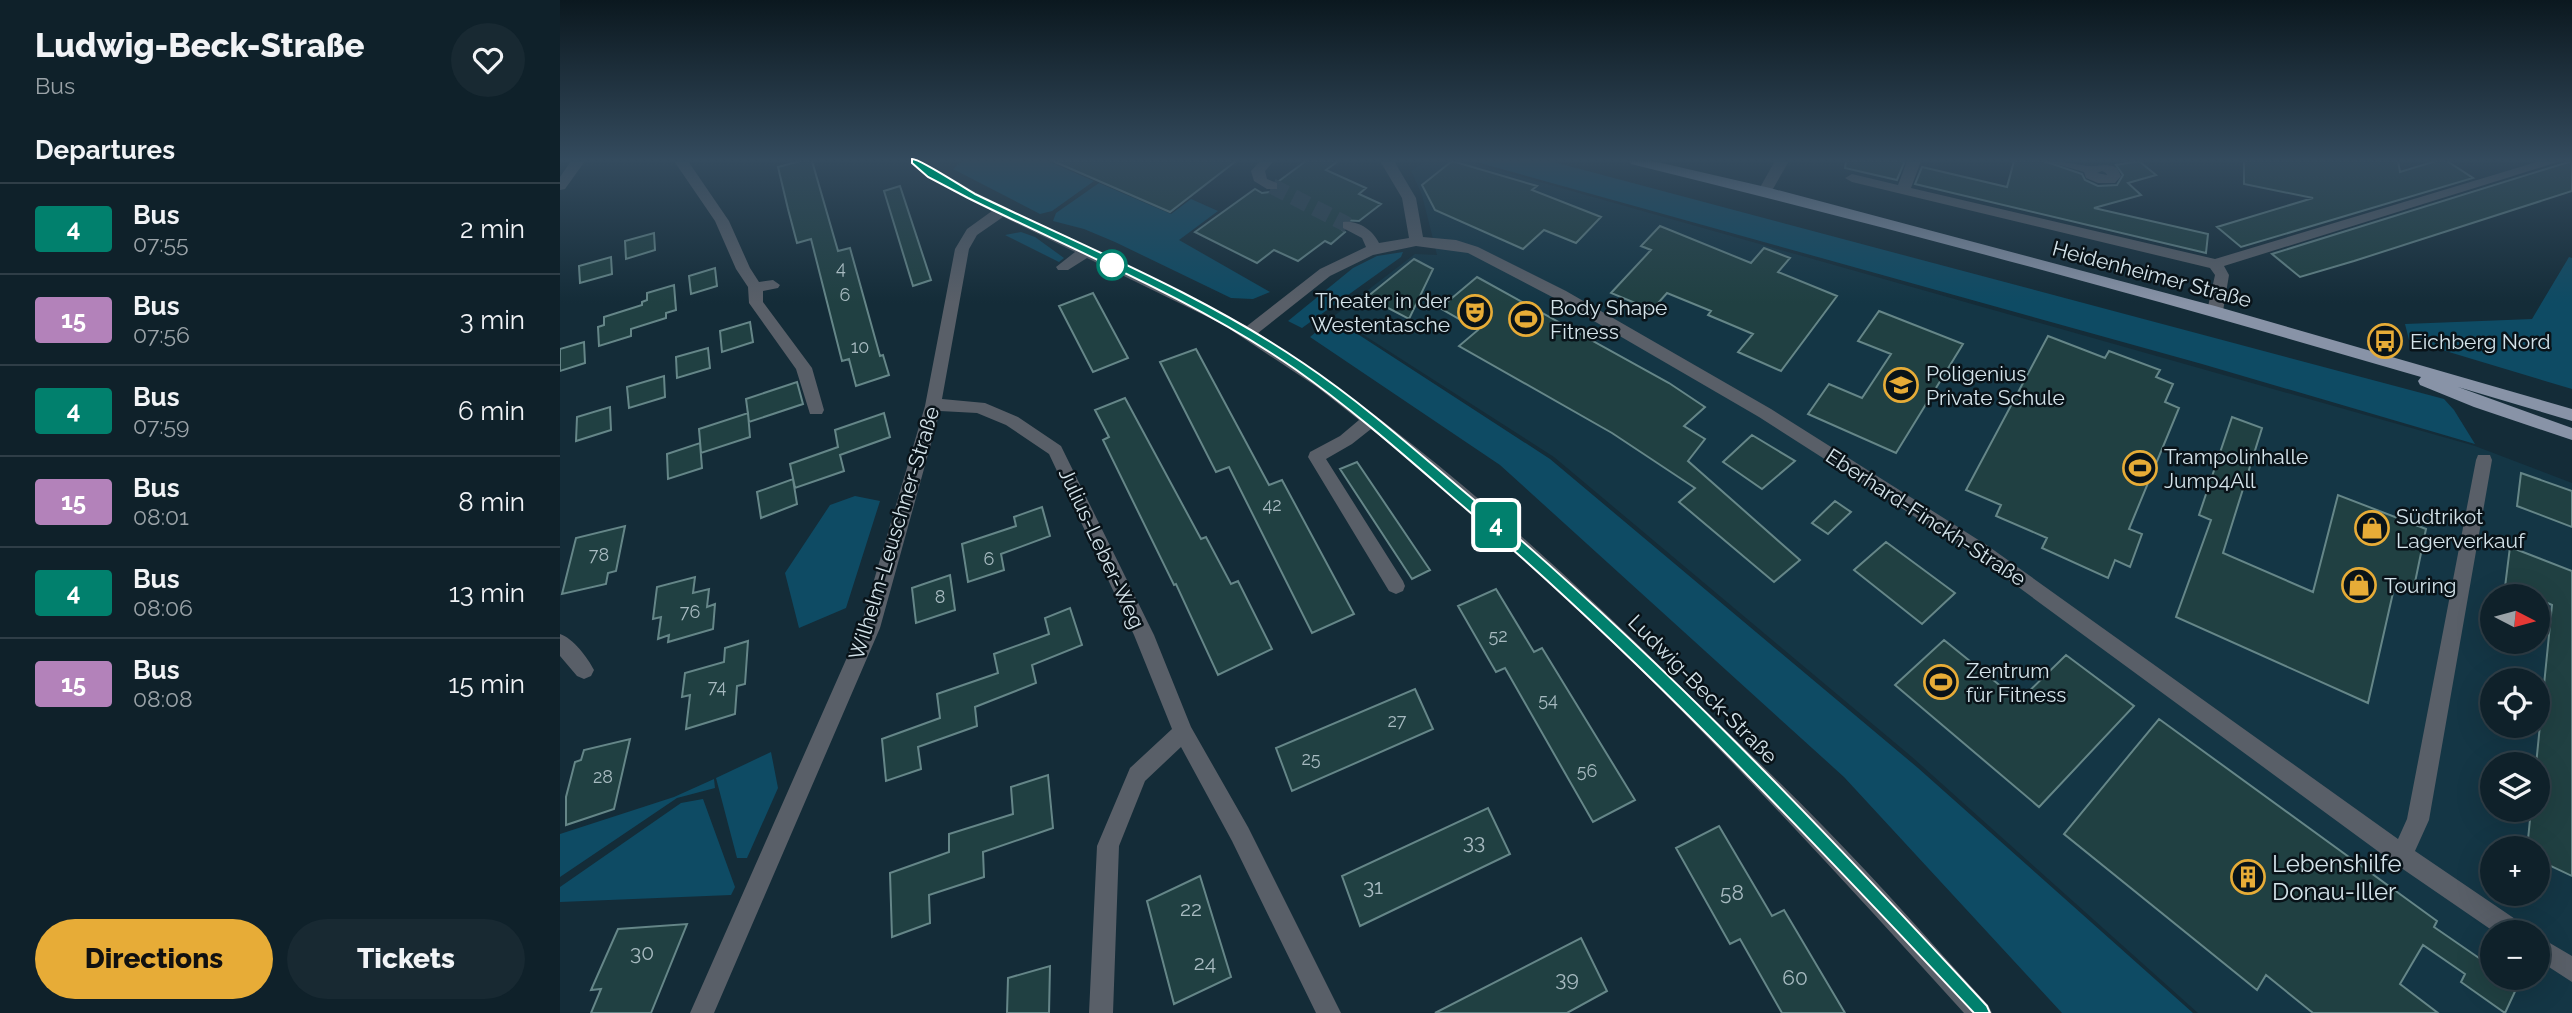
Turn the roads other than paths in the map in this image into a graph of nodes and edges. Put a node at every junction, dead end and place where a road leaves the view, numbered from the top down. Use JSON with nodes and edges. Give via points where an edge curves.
{"nodes":[{"id":1,"x":713,"y":208,"type":"edge"},
{"id":2,"x":997,"y":208,"type":"edge"},
{"id":3,"x":1413,"y":208,"type":"edge"},
{"id":4,"x":1830,"y":208,"type":"edge"},
{"id":5,"x":1987,"y":208,"type":"edge"},
{"id":6,"x":2397,"y":208,"type":"edge"},
{"id":7,"x":1002,"y":211,"type":"junction"},
{"id":8,"x":1348,"y":225,"type":"tunnel mouth"},
{"id":9,"x":1416,"y":241,"type":"junction"},
{"id":10,"x":1374,"y":248,"type":"junction"},
{"id":11,"x":1085,"y":252,"type":"junction"},
{"id":12,"x":2215,"y":264,"type":"junction"},
{"id":13,"x":1063,"y":267,"type":"dead end"},
{"id":14,"x":772,"y":285,"type":"dead end"},
{"id":15,"x":755,"y":287,"type":"junction"},
{"id":16,"x":2215,"y":311,"type":"junction"},
{"id":17,"x":1248,"y":333,"type":"junction"},
{"id":18,"x":2371,"y":358,"type":"junction"},
{"id":19,"x":933,"y":406,"type":"junction"},
{"id":20,"x":816,"y":410,"type":"dead end"},
{"id":21,"x":2572,"y":415,"type":"edge"},
{"id":22,"x":1371,"y":420,"type":"junction"},
{"id":23,"x":2572,"y":434,"type":"edge"},
{"id":24,"x":2484,"y":460,"type":"dead end"},
{"id":25,"x":1396,"y":586,"type":"dead end"},
{"id":26,"x":560,"y":642,"type":"edge"},
{"id":27,"x":584,"y":670,"type":"dead end"},
{"id":28,"x":1183,"y":732,"type":"junction"},
{"id":29,"x":2402,"y":855,"type":"junction"},
{"id":30,"x":2497,"y":920,"type":"edge"},
{"id":31,"x":2550,"y":955,"type":"edge"},
{"id":32,"x":2572,"y":970,"type":"edge"},
{"id":33,"x":702,"y":1013,"type":"edge"},
{"id":34,"x":1101,"y":1013,"type":"edge"},
{"id":35,"x":1329,"y":1013,"type":"edge"},
{"id":36,"x":1980,"y":1013,"type":"edge"}],
"edges":[{"from":1,"to":15,"type":"street"},
{"from":2,"to":7,"type":"street","name":"Ludwig-Beck-Straße"},
{"from":3,"to":9,"type":"street"},
{"from":4,"to":16,"type":"main road","name":"Heidenheimer Straße"},
{"from":5,"to":12,"type":"street"},
{"from":6,"to":12,"type":"street"},
{"from":7,"to":11,"type":"street","name":"Ludwig-Beck-Straße"},
{"from":7,"to":19,"type":"street","name":"Wilhelm-Leuschner-Straße","via":[[972,232],[959,257]]},
{"from":8,"to":10,"type":"street","via":[[1368,236]]},
{"from":9,"to":10,"type":"street","name":"Eberhard-Finckh-Straße"},
{"from":9,"to":29,"type":"street","name":"Eberhard-Finckh-Straße","via":[[1473,250],[1561,295],[1765,413],[1982,551]]},
{"from":10,"to":17,"type":"street","name":"Eberhard-Finckh-Straße","via":[[1324,273]]},
{"from":11,"to":13,"type":"street"},
{"from":11,"to":17,"type":"street","name":"Ludwig-Beck-Straße"},
{"from":12,"to":16,"type":"street","via":[[2222,275]]},
{"from":14,"to":15,"type":"street"},
{"from":15,"to":20,"type":"street","via":[[756,303],[804,368]]},
{"from":16,"to":18,"type":"main road","name":"Heidenheimer Straße"},
{"from":17,"to":22,"type":"street","name":"Ludwig-Beck-Straße"},
{"from":18,"to":21,"type":"main road","name":"Heidenheimer Straße"},
{"from":18,"to":23,"type":"main road","name":"Heidenheimer Straße","via":[[2480,403]]},
{"from":19,"to":28,"type":"street","name":"Julius-Leber-Weg","via":[[979,407],[1012,421],[1055,450],[1144,635]]},
{"from":19,"to":33,"type":"street","name":"Wilhelm-Leuschner-Straße","via":[[870,628]]},
{"from":22,"to":25,"type":"street","via":[[1317,457]]},
{"from":22,"to":36,"type":"street","name":"Ludwig-Beck-Straße","via":[[1527,552],[1627,646],[1816,834]]},
{"from":24,"to":29,"type":"street","via":[[2418,820]]},
{"from":26,"to":27,"type":"street"},
{"from":28,"to":34,"type":"street","via":[[1137,775],[1108,846]]},
{"from":28,"to":35,"type":"street","name":"Julius-Leber-Weg","via":[[1240,834]]},
{"from":29,"to":30,"type":"street","name":"Eberhard-Finckh-Straße"},
{"from":31,"to":32,"type":"street"}]}
